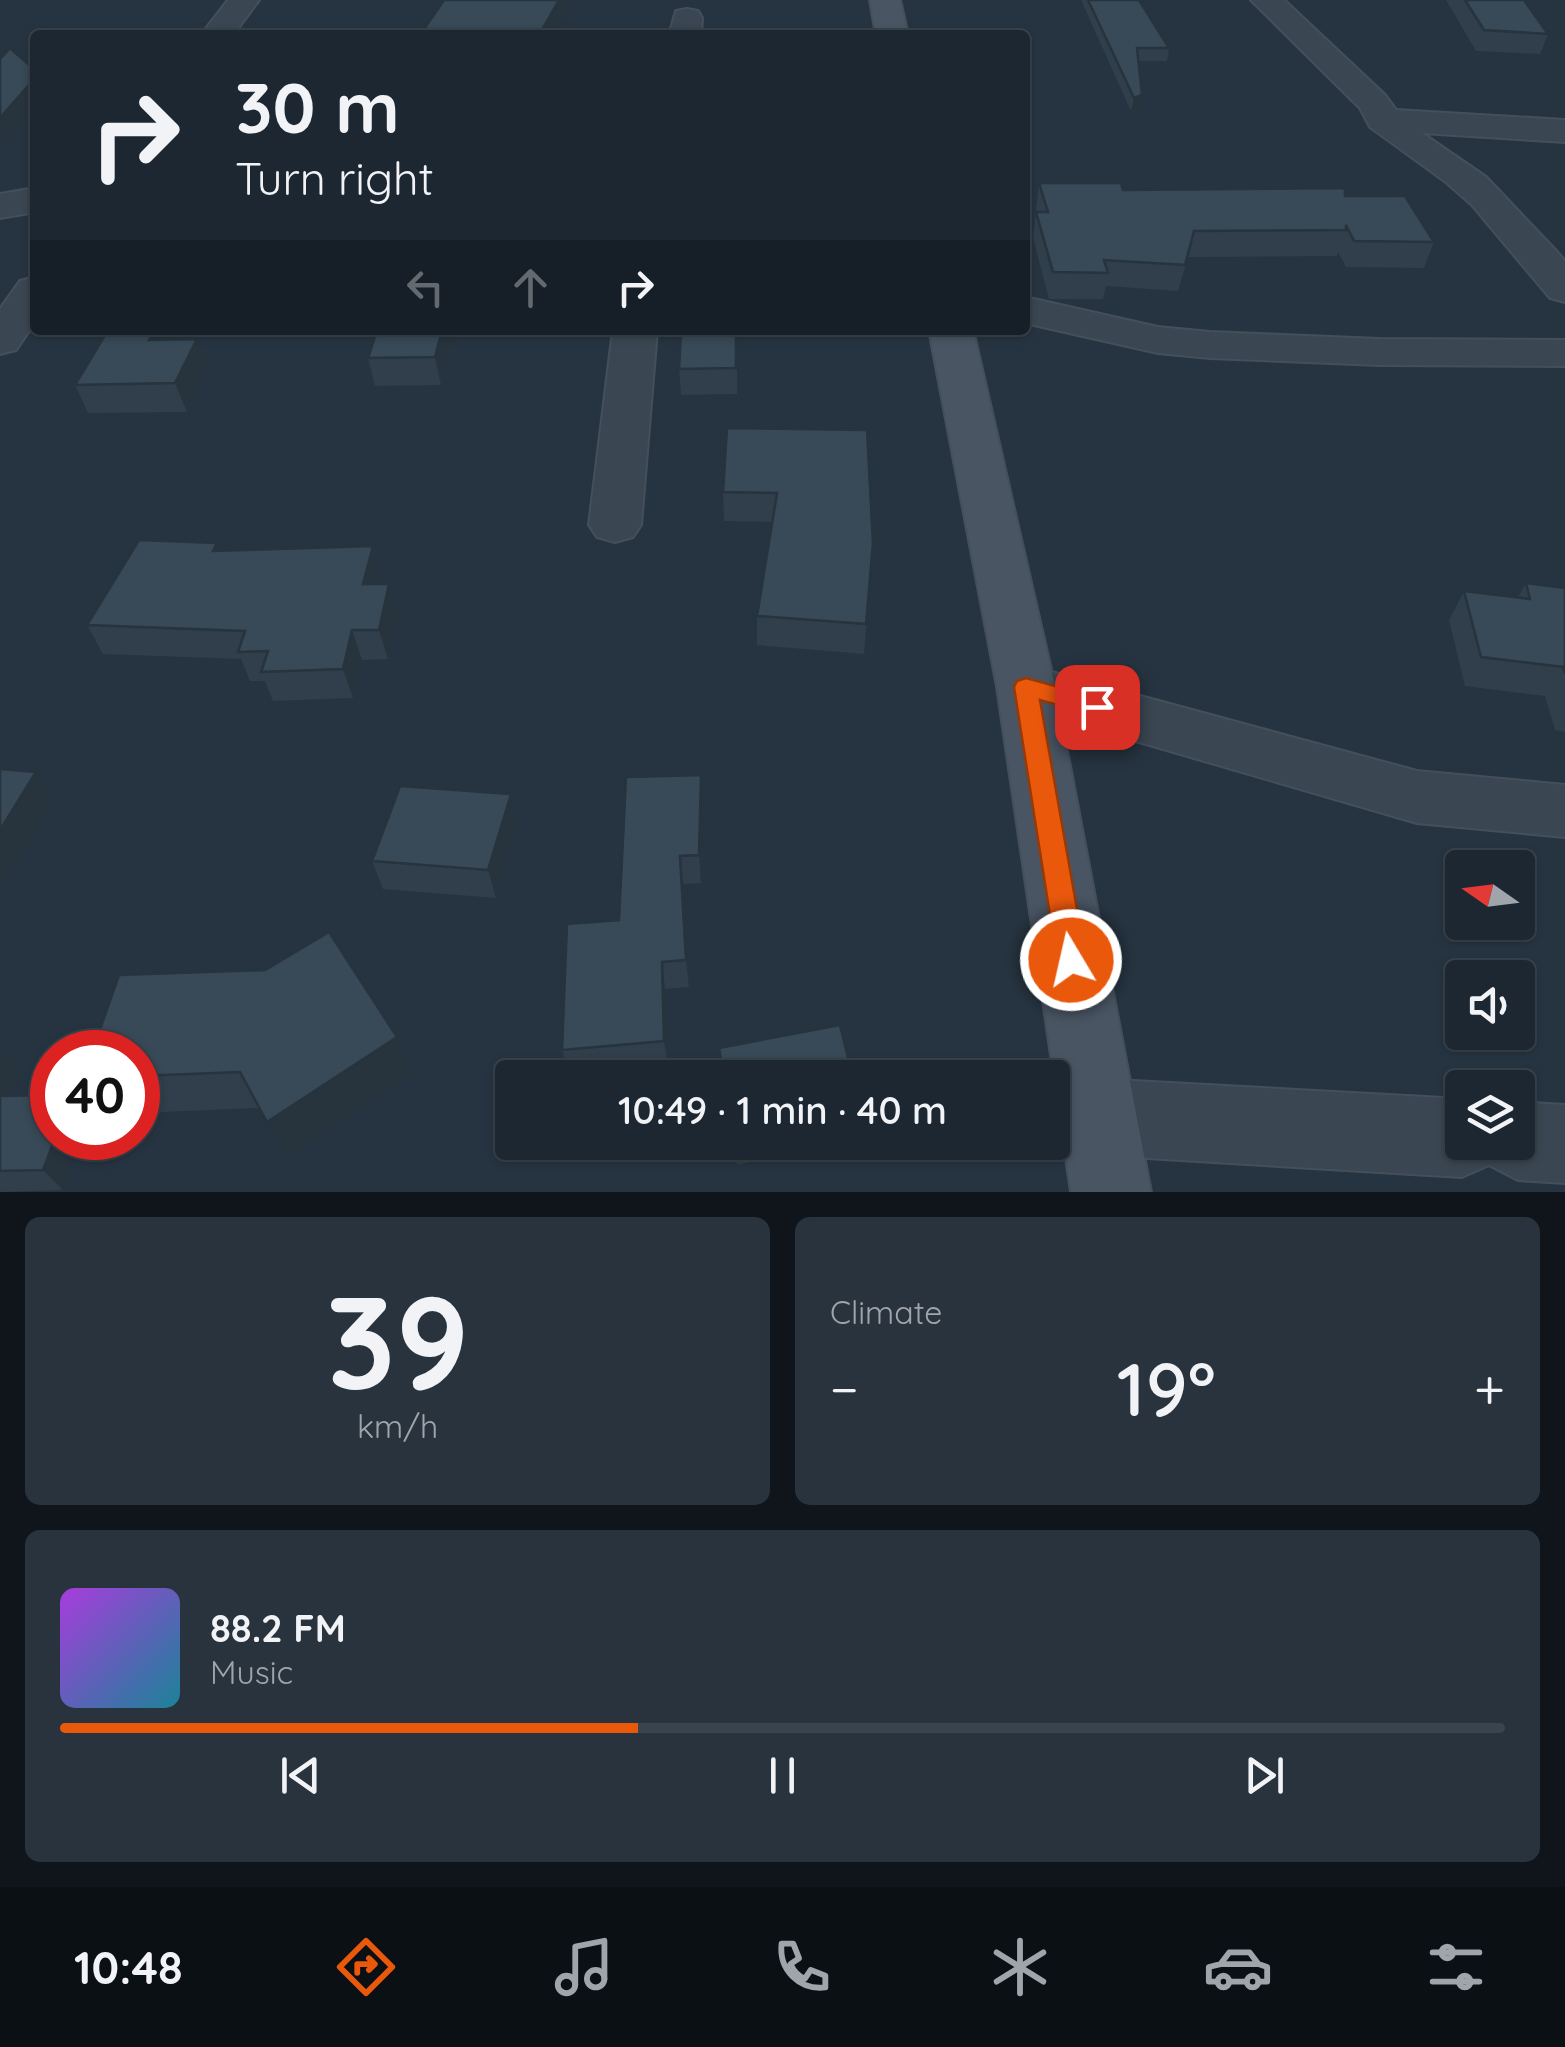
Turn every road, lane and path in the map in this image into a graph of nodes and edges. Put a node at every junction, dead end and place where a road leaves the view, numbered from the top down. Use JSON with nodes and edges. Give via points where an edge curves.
{"nodes":[{"id":1,"x":244,"y":0,"type":"edge"},
{"id":2,"x":885,"y":0,"type":"edge"},
{"id":3,"x":1266,"y":0,"type":"edge"},
{"id":4,"x":221,"y":30,"type":"edge"},
{"id":5,"x":891,"y":30,"type":"edge"},
{"id":6,"x":1382,"y":120,"type":"junction"},
{"id":7,"x":1565,"y":131,"type":"edge"},
{"id":8,"x":30,"y":201,"type":"edge"},
{"id":9,"x":0,"y":206,"type":"edge"},
{"id":10,"x":1565,"y":290,"type":"edge"},
{"id":11,"x":30,"y":297,"type":"edge"},
{"id":12,"x":1030,"y":311,"type":"edge"},
{"id":13,"x":634,"y":335,"type":"edge"},
{"id":14,"x":952,"y":335,"type":"edge"},
{"id":15,"x":0,"y":341,"type":"edge"},
{"id":16,"x":1565,"y":353,"type":"edge"},
{"id":17,"x":615,"y":525,"type":"dead end"},
{"id":18,"x":1026,"y":687,"type":"junction"},
{"id":19,"x":1565,"y":811,"type":"edge"},
{"id":20,"x":1097,"y":1117,"type":"junction"},
{"id":21,"x":1445,"y":1137,"type":"edge"},
{"id":22,"x":1535,"y":1142,"type":"edge"},
{"id":23,"x":1565,"y":1144,"type":"edge"},
{"id":24,"x":1111,"y":1192,"type":"edge"}],
"edges":[{"from":1,"to":4,"type":"street"},
{"from":2,"to":5,"type":"street"},
{"from":3,"to":6,"type":"street","via":[[1373,102]]},
{"from":6,"to":7,"type":"street"},
{"from":6,"to":10,"type":"street","via":[[1471,182]]},
{"from":8,"to":9,"type":"street"},
{"from":11,"to":15,"type":"street"},
{"from":12,"to":16,"type":"street","via":[[1210,345]]},
{"from":13,"to":17,"type":"street"},
{"from":14,"to":18,"type":"street"},
{"from":18,"to":19,"type":"street","via":[[1417,796]]},
{"from":18,"to":20,"type":"street"},
{"from":20,"to":21,"type":"street"},
{"from":20,"to":24,"type":"street"},
{"from":22,"to":23,"type":"street"}]}
